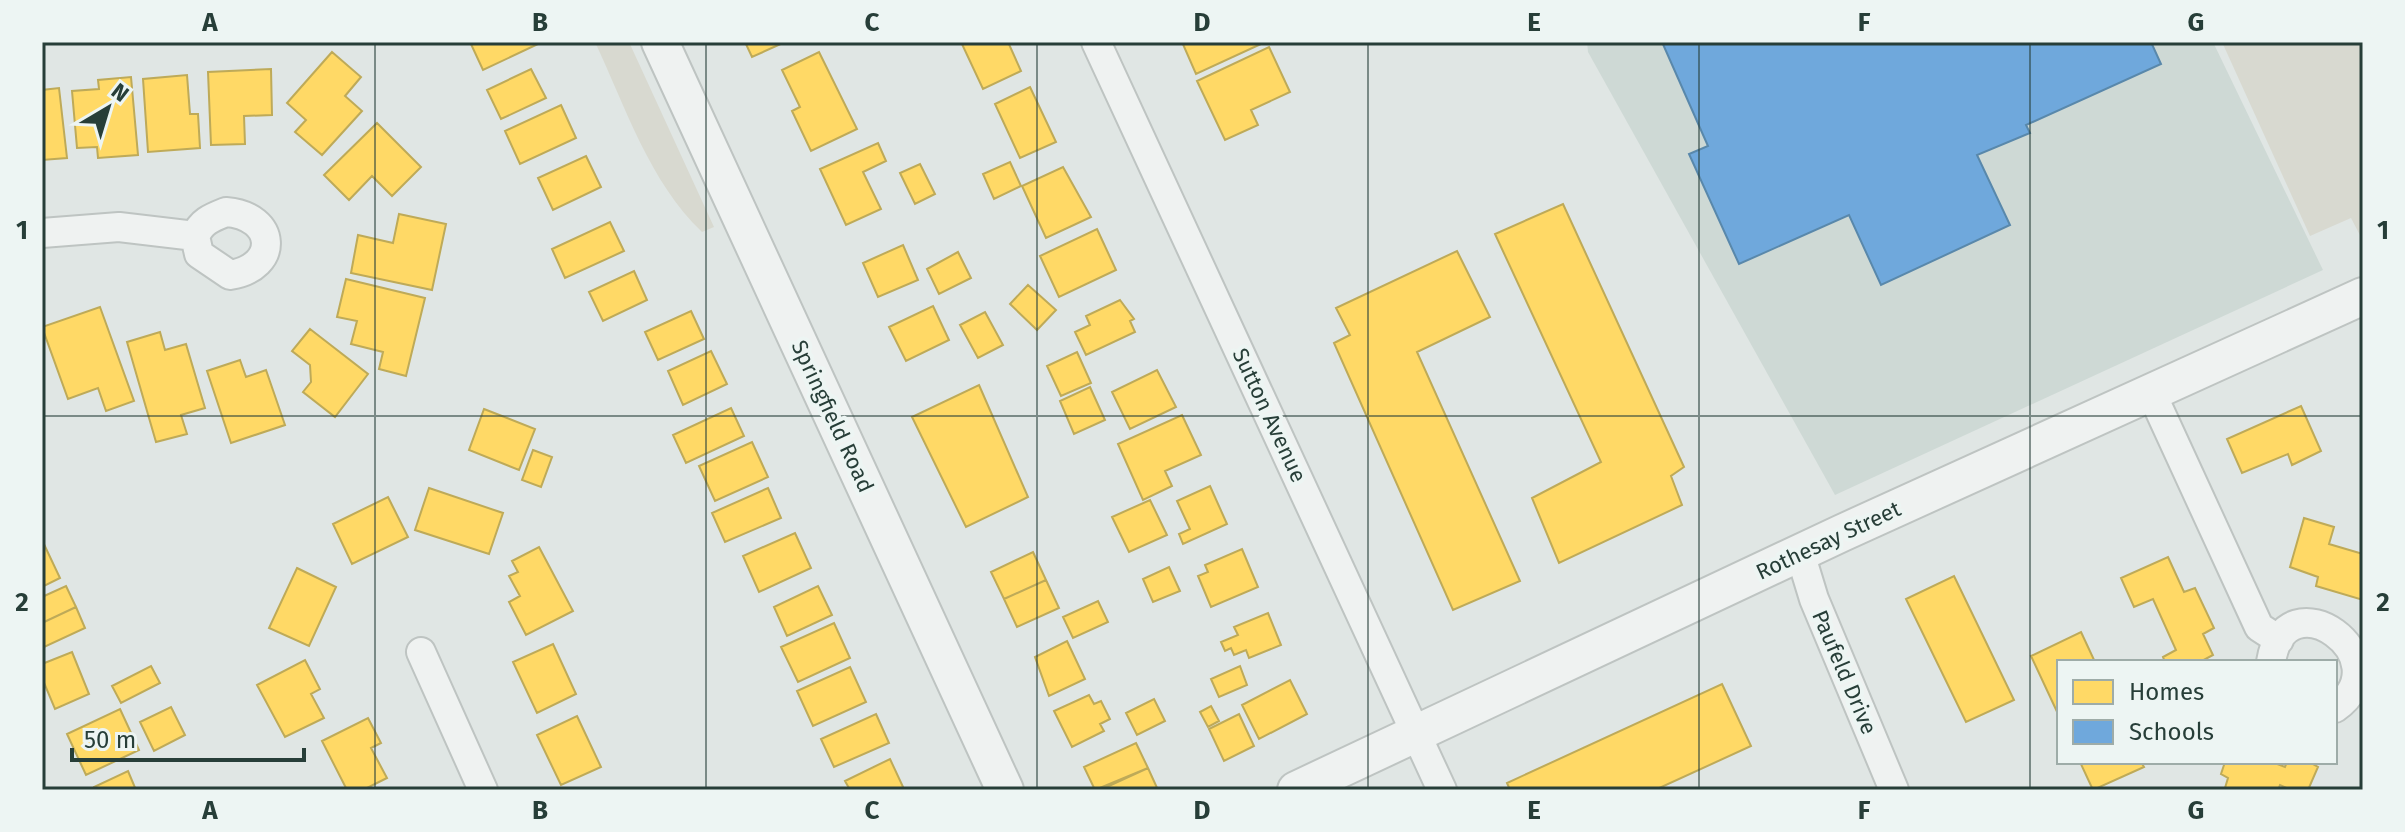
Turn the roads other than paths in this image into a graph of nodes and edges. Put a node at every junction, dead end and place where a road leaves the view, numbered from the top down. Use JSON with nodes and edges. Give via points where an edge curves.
{"nodes":[{"id":1,"x":660,"y":42,"type":"edge"},
{"id":2,"x":1096,"y":42,"type":"edge"},
{"id":3,"x":42,"y":233,"type":"edge"},
{"id":4,"x":195,"y":236,"type":"dead end"},
{"id":5,"x":2363,"y":296,"type":"edge"},
{"id":6,"x":2151,"y":392,"type":"junction"},
{"id":7,"x":1800,"y":553,"type":"junction"},
{"id":8,"x":2275,"y":651,"type":"edge"},
{"id":9,"x":421,"y":652,"type":"dead end"},
{"id":10,"x":2337,"y":706,"type":"edge"},
{"id":11,"x":1415,"y":731,"type":"junction"},
{"id":12,"x":483,"y":790,"type":"edge"},
{"id":13,"x":1005,"y":790,"type":"edge"},
{"id":14,"x":1296,"y":790,"type":"edge"},
{"id":15,"x":1442,"y":790,"type":"edge"},
{"id":16,"x":1894,"y":790,"type":"edge"}],
"edges":[{"from":1,"to":13,"type":"street","name":"Springfield Road"},
{"from":2,"to":11,"type":"street","name":"Sutton Avenue"},
{"from":3,"to":4,"type":"street","via":[[119,227]]},
{"from":5,"to":6,"type":"street","name":"Rothesay Street"},
{"from":6,"to":7,"type":"street","name":"Rothesay Street"},
{"from":6,"to":8,"type":"street","via":[[2259,627]]},
{"from":7,"to":11,"type":"street","name":"Rothesay Street"},
{"from":7,"to":16,"type":"street","name":"Paufeld Drive"},
{"from":8,"to":10,"type":"street","via":[[2290,630],[2319,623],[2347,635],[2356,647],[2360,677]]},
{"from":9,"to":12,"type":"street"},
{"from":11,"to":14,"type":"street","name":"Rothesay Street"},
{"from":11,"to":15,"type":"street","name":"Sutton Avenue"}]}
